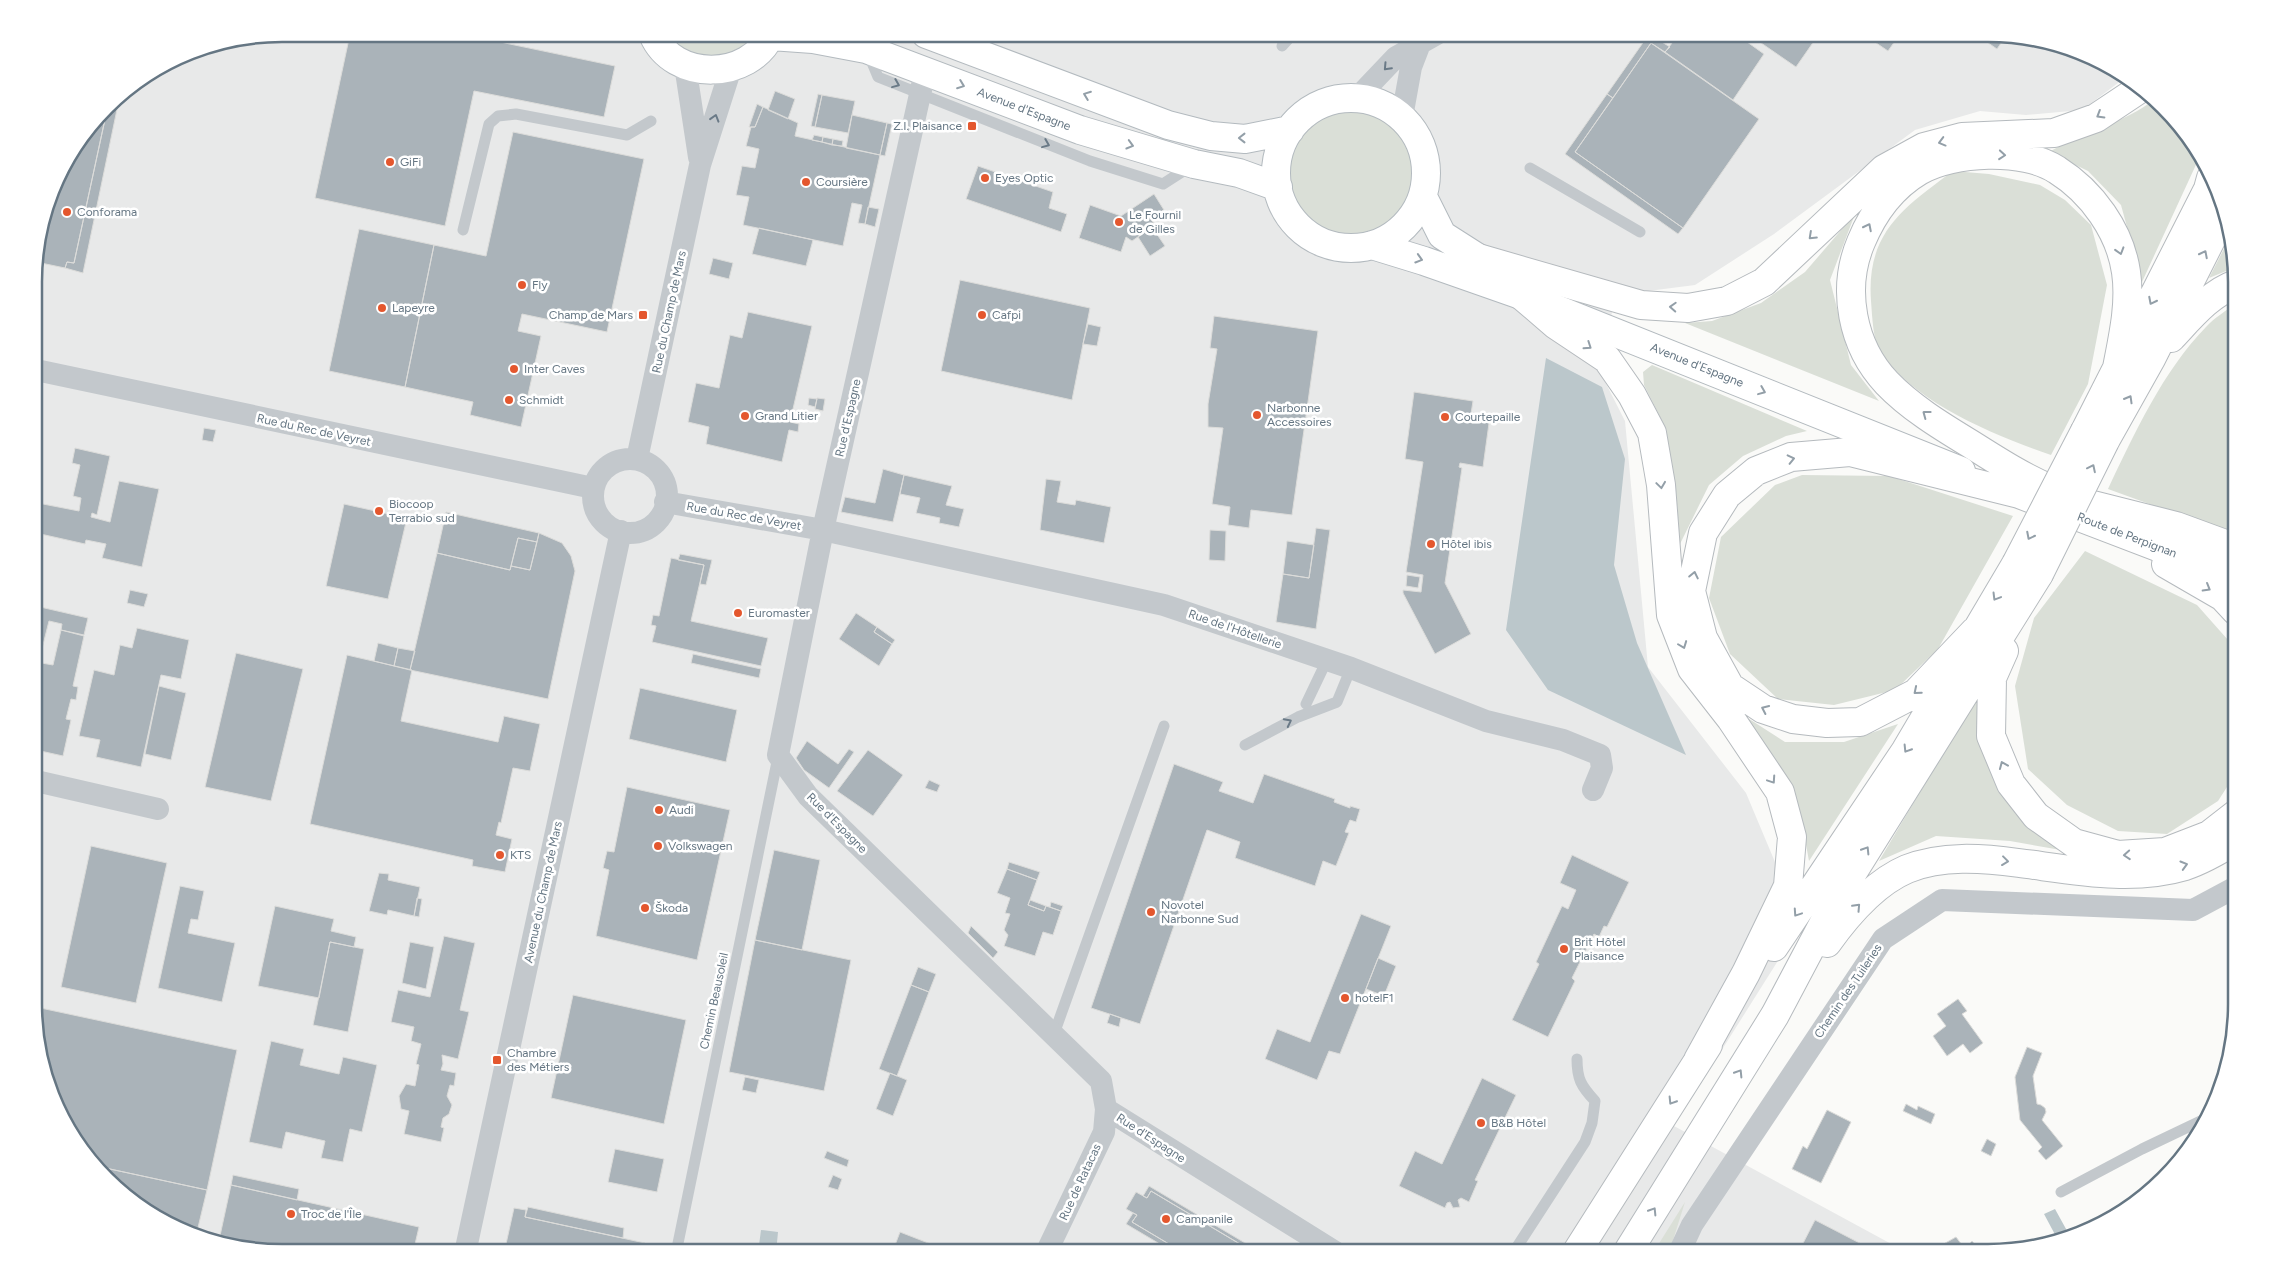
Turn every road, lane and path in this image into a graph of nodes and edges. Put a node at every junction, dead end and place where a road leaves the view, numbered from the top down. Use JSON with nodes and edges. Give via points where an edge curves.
{"nodes":[{"id":1,"x":656,"y":42,"type":"edge"},
{"id":2,"x":765,"y":42,"type":"edge"},
{"id":3,"x":832,"y":42,"type":"edge"},
{"id":4,"x":947,"y":42,"type":"edge"},
{"id":5,"x":1286,"y":42,"type":"edge"},
{"id":6,"x":1422,"y":42,"type":"edge"},
{"id":7,"x":1427,"y":42,"type":"edge"},
{"id":8,"x":1282,"y":46,"type":"dead end"},
{"id":9,"x":685,"y":65,"type":"junction"},
{"id":10,"x":731,"y":68,"type":"junction"},
{"id":11,"x":922,"y":83,"type":"junction"},
{"id":12,"x":2134,"y":92,"type":"edge"},
{"id":13,"x":1357,"y":98,"type":"junction"},
{"id":14,"x":1402,"y":117,"type":"junction"},
{"id":15,"x":651,"y":121,"type":"dead end"},
{"id":16,"x":1290,"y":130,"type":"junction"},
{"id":17,"x":700,"y":165,"type":"junction"},
{"id":18,"x":1530,"y":168,"type":"dead end"},
{"id":19,"x":1278,"y":187,"type":"junction"},
{"id":20,"x":2208,"y":189,"type":"edge"},
{"id":21,"x":1423,"y":197,"type":"junction"},
{"id":22,"x":2220,"y":223,"type":"edge"},
{"id":23,"x":463,"y":230,"type":"dead end"},
{"id":24,"x":1640,"y":232,"type":"dead end"},
{"id":25,"x":1372,"y":245,"type":"junction"},
{"id":26,"x":1478,"y":258,"type":"junction"},
{"id":27,"x":2228,"y":286,"type":"edge"},
{"id":28,"x":1521,"y":295,"type":"junction"},
{"id":29,"x":2151,"y":360,"type":"junction"},
{"id":30,"x":42,"y":371,"type":"edge"},
{"id":31,"x":2116,"y":373,"type":"junction"},
{"id":32,"x":2095,"y":436,"type":"junction"},
{"id":33,"x":637,"y":459,"type":"junction"},
{"id":34,"x":2022,"y":486,"type":"junction"},
{"id":35,"x":594,"y":488,"type":"junction"},
{"id":36,"x":665,"y":502,"type":"junction"},
{"id":37,"x":2091,"y":513,"type":"junction"},
{"id":38,"x":823,"y":530,"type":"junction"},
{"id":39,"x":621,"y":532,"type":"junction"},
{"id":40,"x":2228,"y":545,"type":"edge"},
{"id":41,"x":2228,"y":560,"type":"edge"},
{"id":42,"x":2027,"y":569,"type":"junction"},
{"id":43,"x":2228,"y":573,"type":"edge"},
{"id":44,"x":2228,"y":602,"type":"edge"},
{"id":45,"x":1975,"y":631,"type":"junction"},
{"id":46,"x":1327,"y":660,"type":"junction"},
{"id":47,"x":1351,"y":668,"type":"junction"},
{"id":48,"x":1306,"y":704,"type":"dead end"},
{"id":49,"x":1164,"y":726,"type":"dead end"},
{"id":50,"x":1245,"y":745,"type":"dead end"},
{"id":51,"x":778,"y":755,"type":"junction"},
{"id":52,"x":42,"y":782,"type":"edge"},
{"id":53,"x":1593,"y":790,"type":"dead end"},
{"id":54,"x":158,"y":809,"type":"dead end"},
{"id":55,"x":2228,"y":820,"type":"edge"},
{"id":56,"x":2228,"y":845,"type":"edge"},
{"id":57,"x":2228,"y":891,"type":"edge"},
{"id":58,"x":1775,"y":1015,"type":"junction"},
{"id":59,"x":1054,"y":1034,"type":"junction"},
{"id":60,"x":1578,"y":1060,"type":"dead end"},
{"id":61,"x":1698,"y":1060,"type":"junction"},
{"id":62,"x":1106,"y":1109,"type":"junction"},
{"id":63,"x":2195,"y":1124,"type":"edge"},
{"id":64,"x":2061,"y":1192,"type":"dead end"},
{"id":65,"x":467,"y":1244,"type":"edge"},
{"id":66,"x":678,"y":1244,"type":"edge"},
{"id":67,"x":1050,"y":1244,"type":"edge"},
{"id":68,"x":1322,"y":1244,"type":"edge"},
{"id":69,"x":1519,"y":1244,"type":"edge"},
{"id":70,"x":1582,"y":1244,"type":"edge"},
{"id":71,"x":1633,"y":1244,"type":"edge"},
{"id":72,"x":1683,"y":1244,"type":"edge"}],
"edges":[{"from":1,"to":9,"type":"main road","via":[[669,56]]},
{"from":2,"to":10,"type":"main road","via":[[754,56]]},
{"from":3,"to":11,"type":"main road","name":"Avenue d'Espagne","one_way":true,"via":[[866,49]]},
{"from":16,"to":4,"type":"main road","one_way":true,"via":[[1245,139],[1211,136],[1168,125]]},
{"from":5,"to":8,"type":"lane"},
{"from":6,"to":13,"type":"street","one_way":true,"via":[[1396,57]]},
{"from":7,"to":14,"type":"street","via":[[1411,67]]},
{"from":9,"to":10,"type":"main road","via":[[707,71]]},
{"from":9,"to":17,"type":"street","name":"Rue du Champ de Mars"},
{"from":17,"to":10,"type":"street","name":"Rue du Champ de Mars","one_way":true},
{"from":11,"to":19,"type":"main road","name":"Avenue d'Espagne","one_way":true,"via":[[1194,164],[1239,173]]},
{"from":11,"to":38,"type":"street","name":"Rue d'Espagne"},
{"from":12,"to":26,"type":"main road","one_way":true,"via":[[2096,118],[2054,134],[1962,137],[1924,147],[1884,169],[1764,282],[1727,302],[1688,308],[1641,305]]},
{"from":13,"to":14,"type":"main road","via":[[1380,104]]},
{"from":13,"to":16,"type":"main road","via":[[1332,100],[1313,108]]},
{"from":14,"to":21,"type":"main road","via":[[1416,135],[1424,154],[1426,179]]},
{"from":15,"to":23,"type":"lane","via":[[627,135],[516,114],[498,116],[489,124]]},
{"from":16,"to":19,"type":"main road","via":[[1277,162]]},
{"from":17,"to":33,"type":"street","name":"Rue du Champ de Mars"},
{"from":18,"to":24,"type":"lane"},
{"from":19,"to":25,"type":"main road","via":[[1292,219],[1324,243],[1342,248]]},
{"from":20,"to":31,"type":"main road","one_way":true},
{"from":21,"to":25,"type":"main road","via":[[1412,217],[1396,234]]},
{"from":21,"to":26,"type":"main road","name":"Avenue d'Espagne","via":[[1442,235]]},
{"from":29,"to":22,"type":"main road","one_way":true},
{"from":25,"to":28,"type":"main road","name":"Avenue d'Espagne","one_way":true},
{"from":26,"to":34,"type":"main road","name":"Avenue d'Espagne"},
{"from":27,"to":29,"type":"main road","via":[[2197,311]]},
{"from":28,"to":34,"type":"main road","name":"Avenue d'Espagne","one_way":true},
{"from":28,"to":61,"type":"main road","one_way":true,"via":[[1556,325],[1607,359],[1632,395],[1652,434],[1661,485],[1671,615],[1692,669],[1731,719],[1780,792],[1792,837],[1788,886],[1746,973]]},
{"from":32,"to":29,"type":"main road","one_way":true},
{"from":30,"to":35,"type":"street","name":"Rue du Rec de Veyret"},
{"from":31,"to":32,"type":"main road"},
{"from":34,"to":31,"type":"main road","one_way":true,"via":[[1886,382],[1857,335],[1851,308],[1851,279],[1856,253],[1880,206],[1920,171],[1970,155],[2002,154],[2056,169],[2086,193],[2112,228],[2126,272],[2126,310]]},
{"from":32,"to":42,"type":"main road","bridge":true},
{"from":33,"to":35,"type":"street","via":[[623,459],[608,466]]},
{"from":33,"to":36,"type":"street","via":[[657,470],[664,482]]},
{"from":34,"to":37,"type":"main road","name":"Route de Perpignan"},
{"from":45,"to":34,"type":"main road","one_way":true,"via":[[1916,694],[1860,722],[1793,719],[1763,709],[1730,687],[1703,638],[1691,591],[1703,533],[1726,494],[1756,471],[1791,457],[1850,452]]},
{"from":35,"to":39,"type":"street","via":[[593,502],[600,518]]},
{"from":36,"to":38,"type":"street","name":"Rue du Rec de Veyret"},
{"from":36,"to":39,"type":"street","via":[[662,514],[653,525],[641,532]]},
{"from":37,"to":40,"type":"main road","via":[[2176,526]]},
{"from":37,"to":41,"type":"main road","name":"Route de Perpignan"},
{"from":37,"to":43,"type":"main road","name":"Route de Perpignan"},
{"from":37,"to":44,"type":"main road","one_way":true},
{"from":38,"to":46,"type":"street","name":"Rue de l'Hôtellerie","via":[[1164,605]]},
{"from":38,"to":51,"type":"street","name":"Rue d'Espagne"},
{"from":39,"to":65,"type":"street","name":"Avenue du Champ de Mars"},
{"from":42,"to":45,"type":"main road","one_way":true},
{"from":55,"to":42,"type":"main road","one_way":true,"via":[[2208,835],[2166,852],[2118,855],[2074,843],[2036,816],[2011,784],[1991,736],[1992,678]]},
{"from":58,"to":42,"type":"main road","one_way":true,"via":[[1838,896]]},
{"from":45,"to":61,"type":"main road","one_way":true,"via":[[1906,750]]},
{"from":46,"to":47,"type":"street","name":"Rue de l'Hôtellerie"},
{"from":46,"to":48,"type":"lane"},
{"from":50,"to":47,"type":"lane","one_way":true,"via":[[1298,717],[1337,702]]},
{"from":47,"to":53,"type":"street","name":"Rue de l'Hôtellerie","via":[[1486,721],[1563,740],[1600,755],[1602,768]]},
{"from":49,"to":59,"type":"lane"},
{"from":51,"to":59,"type":"street","name":"Rue d'Espagne","via":[[808,796]]},
{"from":51,"to":66,"type":"lane","name":"Chemin Beausoleil"},
{"from":52,"to":54,"type":"street"},
{"from":58,"to":56,"type":"main road","one_way":true,"via":[[1838,927],[1863,900],[1905,870],[1927,862],[1965,859],[2099,873],[2154,872],[2185,866]]},
{"from":57,"to":72,"type":"street","name":"Chemin des Tuileries","via":[[2193,910],[1942,900],[1883,939],[1692,1225]]},
{"from":71,"to":58,"type":"main road","one_way":true},
{"from":59,"to":62,"type":"street","name":"Rue d'Espagne","via":[[1100,1081]]},
{"from":60,"to":69,"type":"lane","via":[[1577,1076],[1595,1101],[1592,1123],[1585,1142]]},
{"from":61,"to":70,"type":"main road","one_way":true},
{"from":62,"to":67,"type":"street","name":"Rue de Ratacas","via":[[1104,1132]]},
{"from":62,"to":68,"type":"street","name":"Rue d'Espagne"},
{"from":63,"to":64,"type":"lane"}]}
